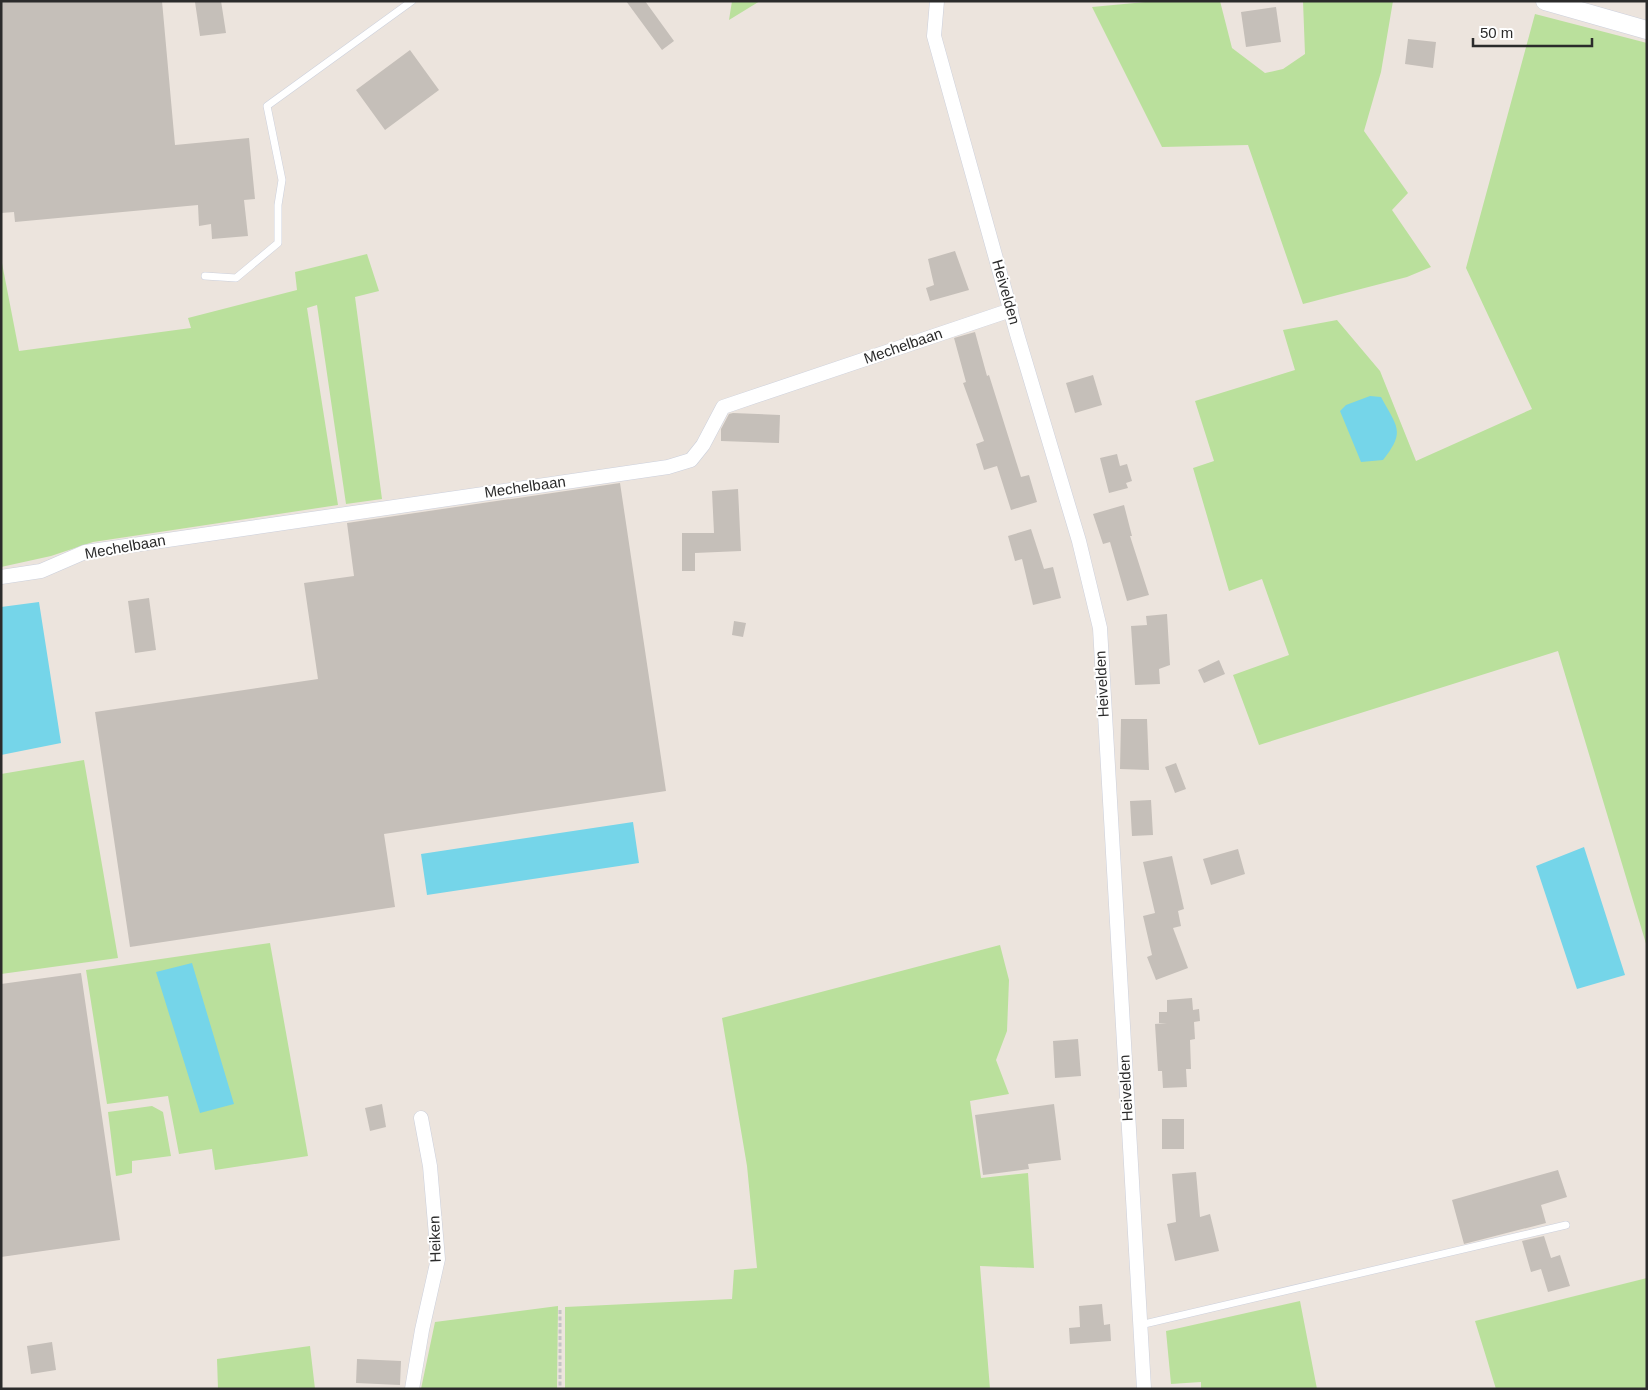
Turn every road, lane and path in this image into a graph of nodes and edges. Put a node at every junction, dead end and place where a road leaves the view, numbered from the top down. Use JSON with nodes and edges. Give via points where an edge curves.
{"nodes":[{"id":1,"x":412,"y":1,"type":"edge"},
{"id":2,"x":937,"y":1,"type":"edge"},
{"id":3,"x":1546,"y":1,"type":"edge"},
{"id":4,"x":1647,"y":30,"type":"edge"},
{"id":5,"x":206,"y":276,"type":"dead end"},
{"id":6,"x":1011,"y":310,"type":"junction"},
{"id":7,"x":1,"y":577,"type":"edge"},
{"id":8,"x":421,"y":1118,"type":"dead end"},
{"id":9,"x":1566,"y":1225,"type":"dead end"},
{"id":10,"x":560,"y":1310,"type":"dead end"},
{"id":11,"x":1140,"y":1325,"type":"junction"},
{"id":12,"x":412,"y":1389,"type":"edge"},
{"id":13,"x":560,"y":1389,"type":"edge"},
{"id":14,"x":1144,"y":1389,"type":"edge"}],
"edges":[{"from":1,"to":5,"type":"lane","via":[[267,106],[282,180],[278,243],[236,278]]},
{"from":2,"to":6,"type":"street","name":"Heivelden","via":[[934,36]]},
{"from":3,"to":4,"type":"street"},
{"from":6,"to":7,"type":"street","name":"Mechelbaan","via":[[723,407],[703,445],[691,460],[668,467],[85,552],[41,571]]},
{"from":6,"to":11,"type":"street","name":"Heivelden","via":[[1080,541],[1100,628]]},
{"from":8,"to":12,"type":"street","name":"Heiken","via":[[430,1166],[438,1259]]},
{"from":9,"to":11,"type":"lane"},
{"from":10,"to":13,"type":"path"},
{"from":11,"to":14,"type":"street","name":"Heivelden"}]}
